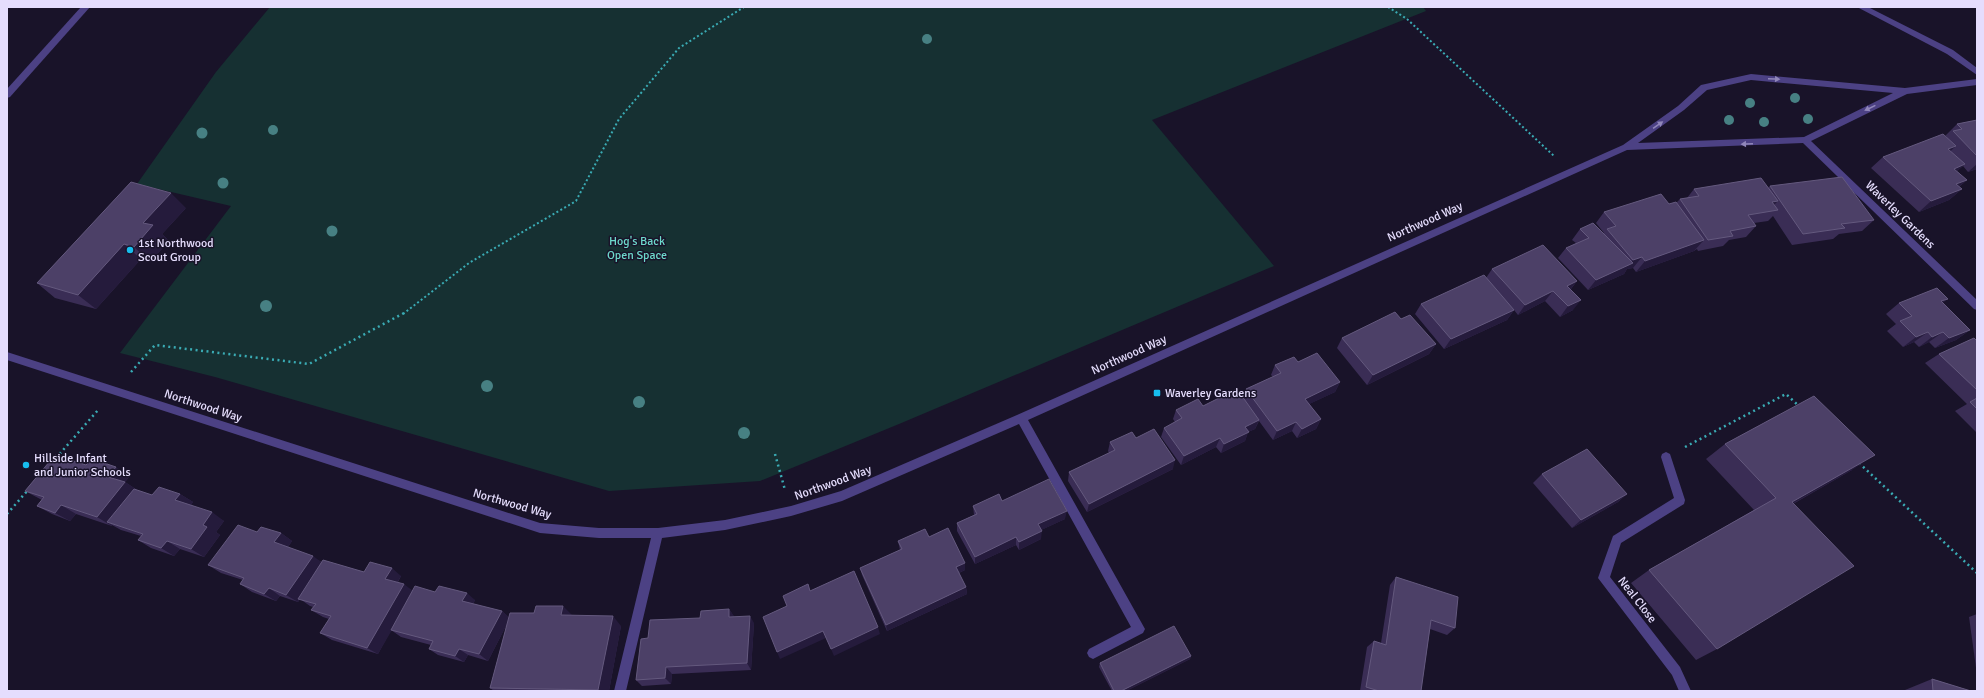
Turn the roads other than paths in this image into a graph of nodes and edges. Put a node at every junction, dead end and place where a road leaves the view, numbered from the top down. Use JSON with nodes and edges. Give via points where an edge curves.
{"nodes":[{"id":1,"x":86,"y":7,"type":"edge"},
{"id":2,"x":1861,"y":7,"type":"edge"},
{"id":3,"x":1977,"y":72,"type":"edge"},
{"id":4,"x":1977,"y":82,"type":"edge"},
{"id":5,"x":1905,"y":91,"type":"junction"},
{"id":6,"x":7,"y":95,"type":"edge"},
{"id":7,"x":1805,"y":140,"type":"junction"},
{"id":8,"x":1626,"y":147,"type":"junction"},
{"id":9,"x":1977,"y":306,"type":"edge"},
{"id":10,"x":7,"y":356,"type":"edge"},
{"id":11,"x":1021,"y":418,"type":"junction"},
{"id":12,"x":1666,"y":457,"type":"road end"},
{"id":13,"x":658,"y":533,"type":"junction"},
{"id":14,"x":1092,"y":653,"type":"dead end"},
{"id":15,"x":620,"y":691,"type":"edge"},
{"id":16,"x":1685,"y":691,"type":"edge"}],
"edges":[{"from":1,"to":6,"type":"street"},
{"from":2,"to":3,"type":"street","via":[[1950,52]]},
{"from":4,"to":5,"type":"street"},
{"from":5,"to":7,"type":"street","one_way":true},
{"from":8,"to":5,"type":"street","one_way":true,"via":[[1682,108],[1704,87],[1751,77]]},
{"from":7,"to":8,"type":"street","one_way":true},
{"from":7,"to":9,"type":"street","name":"Waverley Gardens"},
{"from":8,"to":11,"type":"street","name":"Northwood Way"},
{"from":10,"to":13,"type":"street","name":"Northwood Way","via":[[540,528],[599,533]]},
{"from":11,"to":13,"type":"street","name":"Northwood Way","via":[[842,496],[791,511],[725,525]]},
{"from":11,"to":14,"type":"street","via":[[1139,628]]},
{"from":12,"to":16,"type":"street","name":"Neal Close","via":[[1680,500],[1617,540],[1604,578],[1676,671]]},
{"from":13,"to":15,"type":"street"}]}
